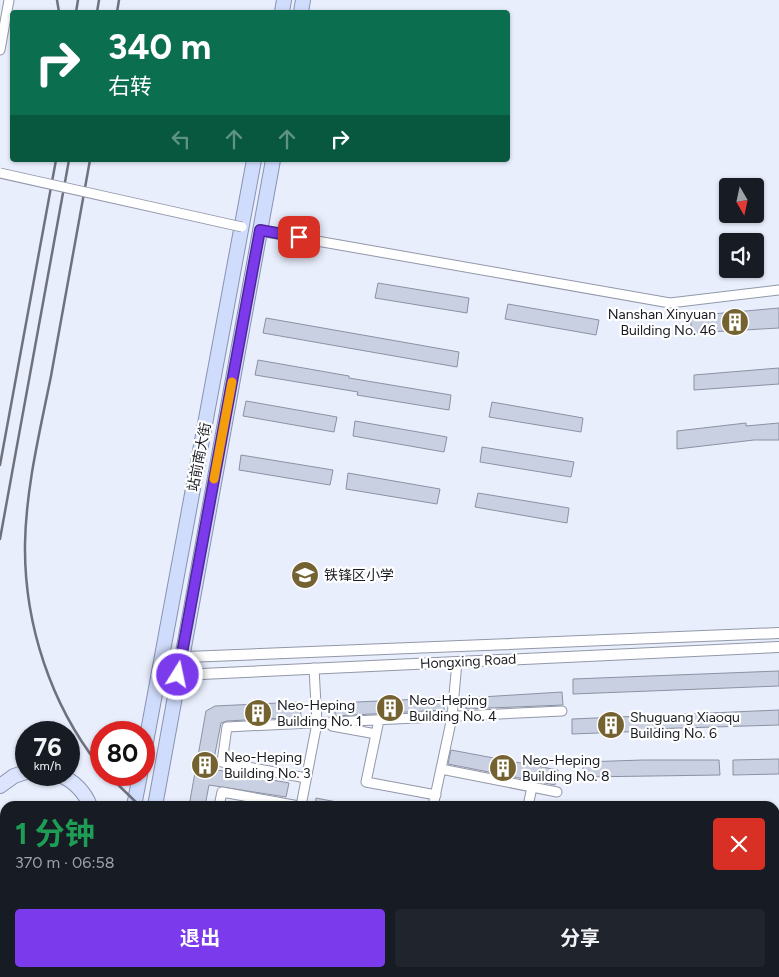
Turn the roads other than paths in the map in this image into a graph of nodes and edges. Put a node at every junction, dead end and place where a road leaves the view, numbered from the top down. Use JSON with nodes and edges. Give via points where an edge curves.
{"nodes":[{"id":1,"x":9,"y":0,"type":"edge"},
{"id":2,"x":0,"y":50,"type":"edge"},
{"id":3,"x":254,"y":162,"type":"edge"},
{"id":4,"x":273,"y":162,"type":"edge"},
{"id":5,"x":0,"y":173,"type":"edge"},
{"id":6,"x":242,"y":227,"type":"junction"},
{"id":7,"x":260,"y":230,"type":"junction"},
{"id":8,"x":779,"y":290,"type":"edge"},
{"id":9,"x":779,"y":633,"type":"edge"},
{"id":10,"x":779,"y":647,"type":"edge"},
{"id":11,"x":182,"y":657,"type":"junction"},
{"id":12,"x":161,"y":658,"type":"junction"},
{"id":13,"x":457,"y":662,"type":"junction"},
{"id":14,"x":314,"y":668,"type":"junction"},
{"id":15,"x":178,"y":675,"type":"junction"},
{"id":16,"x":158,"y":676,"type":"junction"},
{"id":17,"x":562,"y":711,"type":"dead end"},
{"id":18,"x":452,"y":717,"type":"junction"},
{"id":19,"x":379,"y":720,"type":"junction"},
{"id":20,"x":150,"y":721,"type":"edge"},
{"id":21,"x":317,"y":723,"type":"junction"},
{"id":22,"x":376,"y":734,"type":"junction"},
{"id":23,"x":441,"y":769,"type":"junction"},
{"id":24,"x":15,"y":776,"type":"edge"},
{"id":25,"x":306,"y":778,"type":"junction"},
{"id":26,"x":2,"y":785,"type":"edge"},
{"id":27,"x":77,"y":786,"type":"edge"},
{"id":28,"x":138,"y":786,"type":"edge"},
{"id":29,"x":532,"y":787,"type":"junction"},
{"id":30,"x":557,"y":792,"type":"dead end"},
{"id":31,"x":436,"y":795,"type":"junction"},
{"id":32,"x":87,"y":801,"type":"edge"},
{"id":33,"x":135,"y":801,"type":"edge"},
{"id":34,"x":156,"y":801,"type":"edge"},
{"id":35,"x":220,"y":801,"type":"edge"},
{"id":36,"x":248,"y":801,"type":"edge"},
{"id":37,"x":301,"y":801,"type":"edge"},
{"id":38,"x":434,"y":801,"type":"edge"},
{"id":39,"x":529,"y":801,"type":"edge"}],
"edges":[{"from":1,"to":2,"type":"street"},
{"from":3,"to":6,"type":"highway","name":"站前南大街"},
{"from":4,"to":7,"type":"highway","name":"站前南大街"},
{"from":5,"to":6,"type":"street","bridge":true},
{"from":6,"to":12,"type":"highway","name":"站前南大街"},
{"from":7,"to":8,"type":"street","via":[[670,303]]},
{"from":7,"to":11,"type":"highway","name":"站前南大街"},
{"from":9,"to":11,"type":"street","name":"Hongxing Road"},
{"from":10,"to":13,"type":"street","name":"Hongxing Road"},
{"from":11,"to":12,"type":"street","name":"Hongxing Road"},
{"from":11,"to":15,"type":"highway","name":"站前南大街"},
{"from":12,"to":16,"type":"highway","name":"站前南大街"},
{"from":13,"to":14,"type":"street","name":"Hongxing Road"},
{"from":13,"to":18,"type":"street"},
{"from":14,"to":15,"type":"street","name":"Hongxing Road"},
{"from":14,"to":21,"type":"street"},
{"from":15,"to":16,"type":"street","name":"Hongxing Road"},
{"from":15,"to":34,"type":"highway","name":"站前南大街"},
{"from":16,"to":20,"type":"highway","name":"站前南大街"},
{"from":17,"to":18,"type":"street"},
{"from":18,"to":19,"type":"street"},
{"from":18,"to":23,"type":"street"},
{"from":19,"to":21,"type":"street"},
{"from":19,"to":22,"type":"street"},
{"from":21,"to":22,"type":"street"},
{"from":21,"to":25,"type":"street"},
{"from":21,"to":25,"type":"street","via":[[227,727],[222,762]]},
{"from":22,"to":31,"type":"street","via":[[366,782]]},
{"from":23,"to":29,"type":"street"},
{"from":23,"to":31,"type":"street"},
{"from":24,"to":26,"type":"main road"},
{"from":25,"to":37,"type":"street"},
{"from":27,"to":32,"type":"main road"},
{"from":28,"to":33,"type":"highway"},
{"from":29,"to":30,"type":"street"},
{"from":29,"to":39,"type":"street"},
{"from":31,"to":38,"type":"street"},
{"from":35,"to":36,"type":"street","via":[[222,792]]}]}
